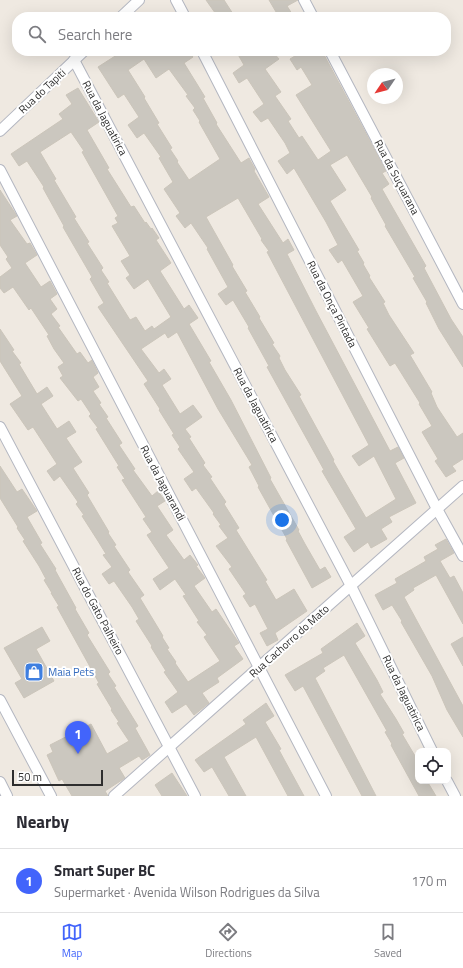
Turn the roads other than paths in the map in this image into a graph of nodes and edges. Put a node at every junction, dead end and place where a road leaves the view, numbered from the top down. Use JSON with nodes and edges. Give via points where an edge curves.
{"nodes":[{"id":1,"x":139,"y":0,"type":"edge"},
{"id":2,"x":176,"y":0,"type":"edge"},
{"id":3,"x":304,"y":0,"type":"edge"},
{"id":4,"x":126,"y":12,"type":"edge"},
{"id":5,"x":182,"y":12,"type":"edge"},
{"id":6,"x":310,"y":12,"type":"edge"},
{"id":7,"x":78,"y":56,"type":"edge"},
{"id":8,"x":205,"y":56,"type":"edge"},
{"id":9,"x":333,"y":56,"type":"edge"},
{"id":10,"x":74,"y":60,"type":"junction"},
{"id":11,"x":0,"y":131,"type":"edge"},
{"id":12,"x":0,"y":170,"type":"edge"},
{"id":13,"x":463,"y":304,"type":"edge"},
{"id":14,"x":0,"y":427,"type":"edge"},
{"id":15,"x":463,"y":486,"type":"edge"},
{"id":16,"x":437,"y":509,"type":"junction"},
{"id":17,"x":463,"y":556,"type":"edge"},
{"id":18,"x":351,"y":586,"type":"junction"},
{"id":19,"x":259,"y":668,"type":"junction"},
{"id":20,"x":0,"y":700,"type":"edge"},
{"id":21,"x":170,"y":748,"type":"junction"},
{"id":22,"x":431,"y":748,"type":"edge"},
{"id":23,"x":0,"y":782,"type":"edge"},
{"id":24,"x":449,"y":784,"type":"edge"},
{"id":25,"x":7,"y":796,"type":"edge"},
{"id":26,"x":51,"y":796,"type":"edge"},
{"id":27,"x":114,"y":796,"type":"edge"},
{"id":28,"x":195,"y":796,"type":"edge"},
{"id":29,"x":326,"y":796,"type":"edge"},
{"id":30,"x":455,"y":796,"type":"edge"}],
"edges":[{"from":1,"to":4,"type":"street"},
{"from":2,"to":5,"type":"street"},
{"from":3,"to":6,"type":"street"},
{"from":7,"to":10,"type":"street","name":"Rua do Tapiti"},
{"from":8,"to":16,"type":"street","name":"Rua da Onça Pintada"},
{"from":9,"to":13,"type":"street","name":"Rua da Suçuarana"},
{"from":10,"to":11,"type":"street","name":"Rua do Tapiti"},
{"from":10,"to":18,"type":"street","name":"Rua da Jaguatirica"},
{"from":12,"to":19,"type":"street","name":"Rua da Jaguarandi"},
{"from":14,"to":21,"type":"street","name":"Rua do Gato Palheiro"},
{"from":15,"to":16,"type":"street","name":"Rua Cachorro do Mato"},
{"from":16,"to":17,"type":"street","name":"Rua da Onça Pintada"},
{"from":16,"to":18,"type":"street","name":"Rua Cachorro do Mato"},
{"from":18,"to":19,"type":"street","name":"Rua Cachorro do Mato"},
{"from":18,"to":22,"type":"street","name":"Rua da Jaguatirica"},
{"from":19,"to":21,"type":"street","name":"Rua Cachorro do Mato"},
{"from":19,"to":29,"type":"street","name":"Rua da Jaguarandi"},
{"from":20,"to":26,"type":"street"},
{"from":21,"to":27,"type":"street","name":"Rua Cachorro do Mato"},
{"from":21,"to":28,"type":"street","name":"Rua do Gato Palheiro"},
{"from":23,"to":25,"type":"street"},
{"from":24,"to":30,"type":"street"}]}
